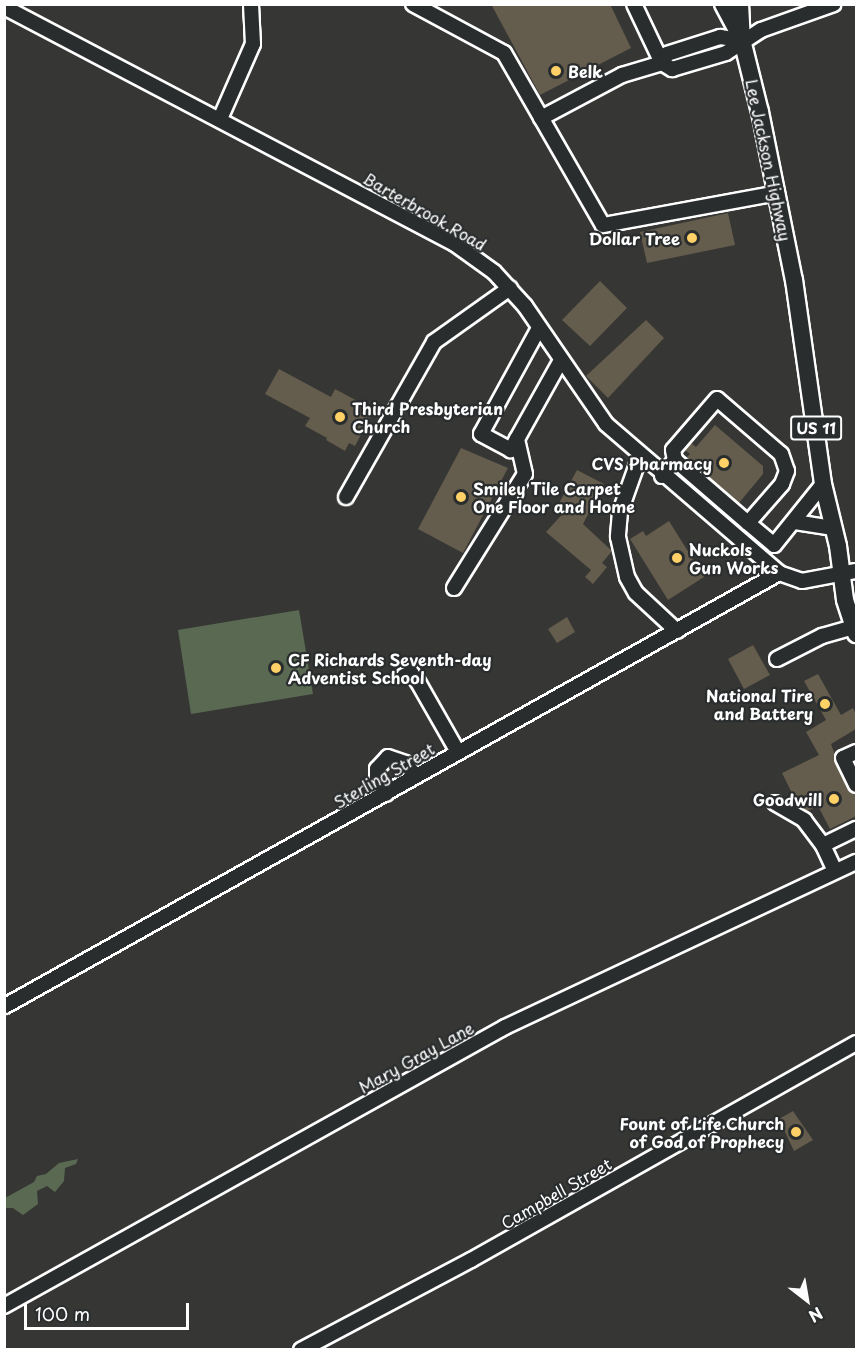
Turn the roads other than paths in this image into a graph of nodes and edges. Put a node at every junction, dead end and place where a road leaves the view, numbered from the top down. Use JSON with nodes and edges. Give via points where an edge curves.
{"nodes":[{"id":1,"x":251,"y":4,"type":"edge"},
{"id":2,"x":413,"y":4,"type":"edge"},
{"id":3,"x":634,"y":4,"type":"edge"},
{"id":4,"x":723,"y":4,"type":"edge"},
{"id":5,"x":740,"y":4,"type":"edge"},
{"id":6,"x":834,"y":4,"type":"edge"},
{"id":7,"x":4,"y":7,"type":"edge"},
{"id":8,"x":742,"y":40,"type":"junction"},
{"id":9,"x":662,"y":63,"type":"junction"},
{"id":10,"x":541,"y":118,"type":"junction"},
{"id":11,"x":220,"y":119,"type":"junction"},
{"id":12,"x":777,"y":193,"type":"junction"},
{"id":13,"x":510,"y":288,"type":"junction"},
{"id":14,"x":539,"y":328,"type":"junction"},
{"id":15,"x":560,"y":362,"type":"junction"},
{"id":16,"x":517,"y":439,"type":"junction"},
{"id":17,"x":640,"y":456,"type":"junction"},
{"id":18,"x":675,"y":460,"type":"junction"},
{"id":19,"x":662,"y":476,"type":"junction"},
{"id":20,"x":823,"y":484,"type":"junction"},
{"id":21,"x":346,"y":497,"type":"dead end"},
{"id":22,"x":795,"y":522,"type":"junction"},
{"id":23,"x":748,"y":523,"type":"junction"},
{"id":24,"x":834,"y":528,"type":"junction"},
{"id":25,"x":778,"y":573,"type":"junction"},
{"id":26,"x":849,"y":573,"type":"edge"},
{"id":27,"x":454,"y":588,"type":"dead end"},
{"id":28,"x":677,"y":631,"type":"junction"},
{"id":29,"x":855,"y":631,"type":"edge"},
{"id":30,"x":777,"y":659,"type":"dead end"},
{"id":31,"x":404,"y":676,"type":"dead end"},
{"id":32,"x":458,"y":752,"type":"junction"},
{"id":33,"x":856,"y":752,"type":"edge"},
{"id":34,"x":416,"y":776,"type":"junction"},
{"id":35,"x":856,"y":785,"type":"edge"},
{"id":36,"x":386,"y":794,"type":"junction"},
{"id":37,"x":775,"y":803,"type":"dead end"},
{"id":38,"x":856,"y":829,"type":"edge"},
{"id":39,"x":823,"y":845,"type":"junction"},
{"id":40,"x":856,"y":862,"type":"edge"},
{"id":41,"x":835,"y":871,"type":"junction"},
{"id":42,"x":5,"y":1005,"type":"edge"},
{"id":43,"x":856,"y":1043,"type":"edge"},
{"id":44,"x":4,"y":1306,"type":"edge"},
{"id":45,"x":301,"y":1350,"type":"edge"}],
"edges":[{"from":1,"to":11,"type":"street","via":[[253,44]]},
{"from":2,"to":10,"type":"street","via":[[497,46]]},
{"from":3,"to":9,"type":"street"},
{"from":4,"to":8,"type":"main road","name":"Lee Jackson Highway","number":"US 11"},
{"from":5,"to":8,"type":"main road","name":"Lee Jackson Highway","number":"US 11"},
{"from":6,"to":8,"type":"street"},
{"from":7,"to":11,"type":"street","name":"Barterbrook Road"},
{"from":8,"to":9,"type":"street","via":[[726,53],[672,69]]},
{"from":8,"to":12,"type":"main road","name":"Lee Jackson Highway","number":"US 11"},
{"from":9,"to":10,"type":"street","via":[[622,75]]},
{"from":10,"to":12,"type":"street","via":[[603,225]]},
{"from":11,"to":13,"type":"street","name":"Barterbrook Road","via":[[455,244]]},
{"from":12,"to":20,"type":"main road","name":"Lee Jackson Highway","number":"US 11","via":[[794,280]]},
{"from":13,"to":14,"type":"street","name":"Barterbrook Road"},
{"from":13,"to":21,"type":"street","via":[[434,342]]},
{"from":14,"to":15,"type":"street","name":"Barterbrook Road"},
{"from":14,"to":16,"type":"street","via":[[481,434],[510,450]]},
{"from":15,"to":16,"type":"street"},
{"from":15,"to":17,"type":"street","name":"Barterbrook Road","via":[[593,410]]},
{"from":16,"to":27,"type":"street","via":[[525,474]]},
{"from":17,"to":19,"type":"street","name":"Barterbrook Road"},
{"from":17,"to":28,"type":"street","via":[[620,512],[618,537],[627,577],[636,593]]},
{"from":18,"to":19,"type":"street"},
{"from":18,"to":23,"type":"street"},
{"from":18,"to":23,"type":"street","via":[[699,433],[699,420],[717,399],[781,454],[787,471],[782,484]]},
{"from":19,"to":25,"type":"street","name":"Barterbrook Road"},
{"from":20,"to":22,"type":"street"},
{"from":20,"to":24,"type":"main road","number":"US 11"},
{"from":22,"to":23,"type":"street","via":[[774,545]]},
{"from":22,"to":24,"type":"street"},
{"from":24,"to":26,"type":"main road","number":"US 11"},
{"from":25,"to":26,"type":"street","name":"Barterbrook Road","via":[[798,582]]},
{"from":25,"to":28,"type":"street","name":"Sterling Street"},
{"from":26,"to":29,"type":"main road","number":"US 11","via":[[845,600]]},
{"from":28,"to":32,"type":"street","name":"Sterling Street"},
{"from":29,"to":30,"type":"street","via":[[822,636]]},
{"from":31,"to":32,"type":"street","via":[[411,673],[418,682]]},
{"from":32,"to":34,"type":"street","name":"Sterling Street"},
{"from":33,"to":35,"type":"street","via":[[843,758]]},
{"from":34,"to":36,"type":"street","name":"Sterling Street"},
{"from":34,"to":36,"type":"street","via":[[405,762],[388,757],[377,769],[377,780]]},
{"from":36,"to":42,"type":"street","name":"Sterling Street"},
{"from":37,"to":39,"type":"street","via":[[804,820]]},
{"from":38,"to":39,"type":"street"},
{"from":39,"to":41,"type":"street"},
{"from":40,"to":41,"type":"street","name":"Mary Gray Lane"},
{"from":41,"to":44,"type":"street","name":"Mary Gray Lane","via":[[506,1027]]},
{"from":43,"to":45,"type":"street","name":"Campbell Street","via":[[471,1260]]}]}
